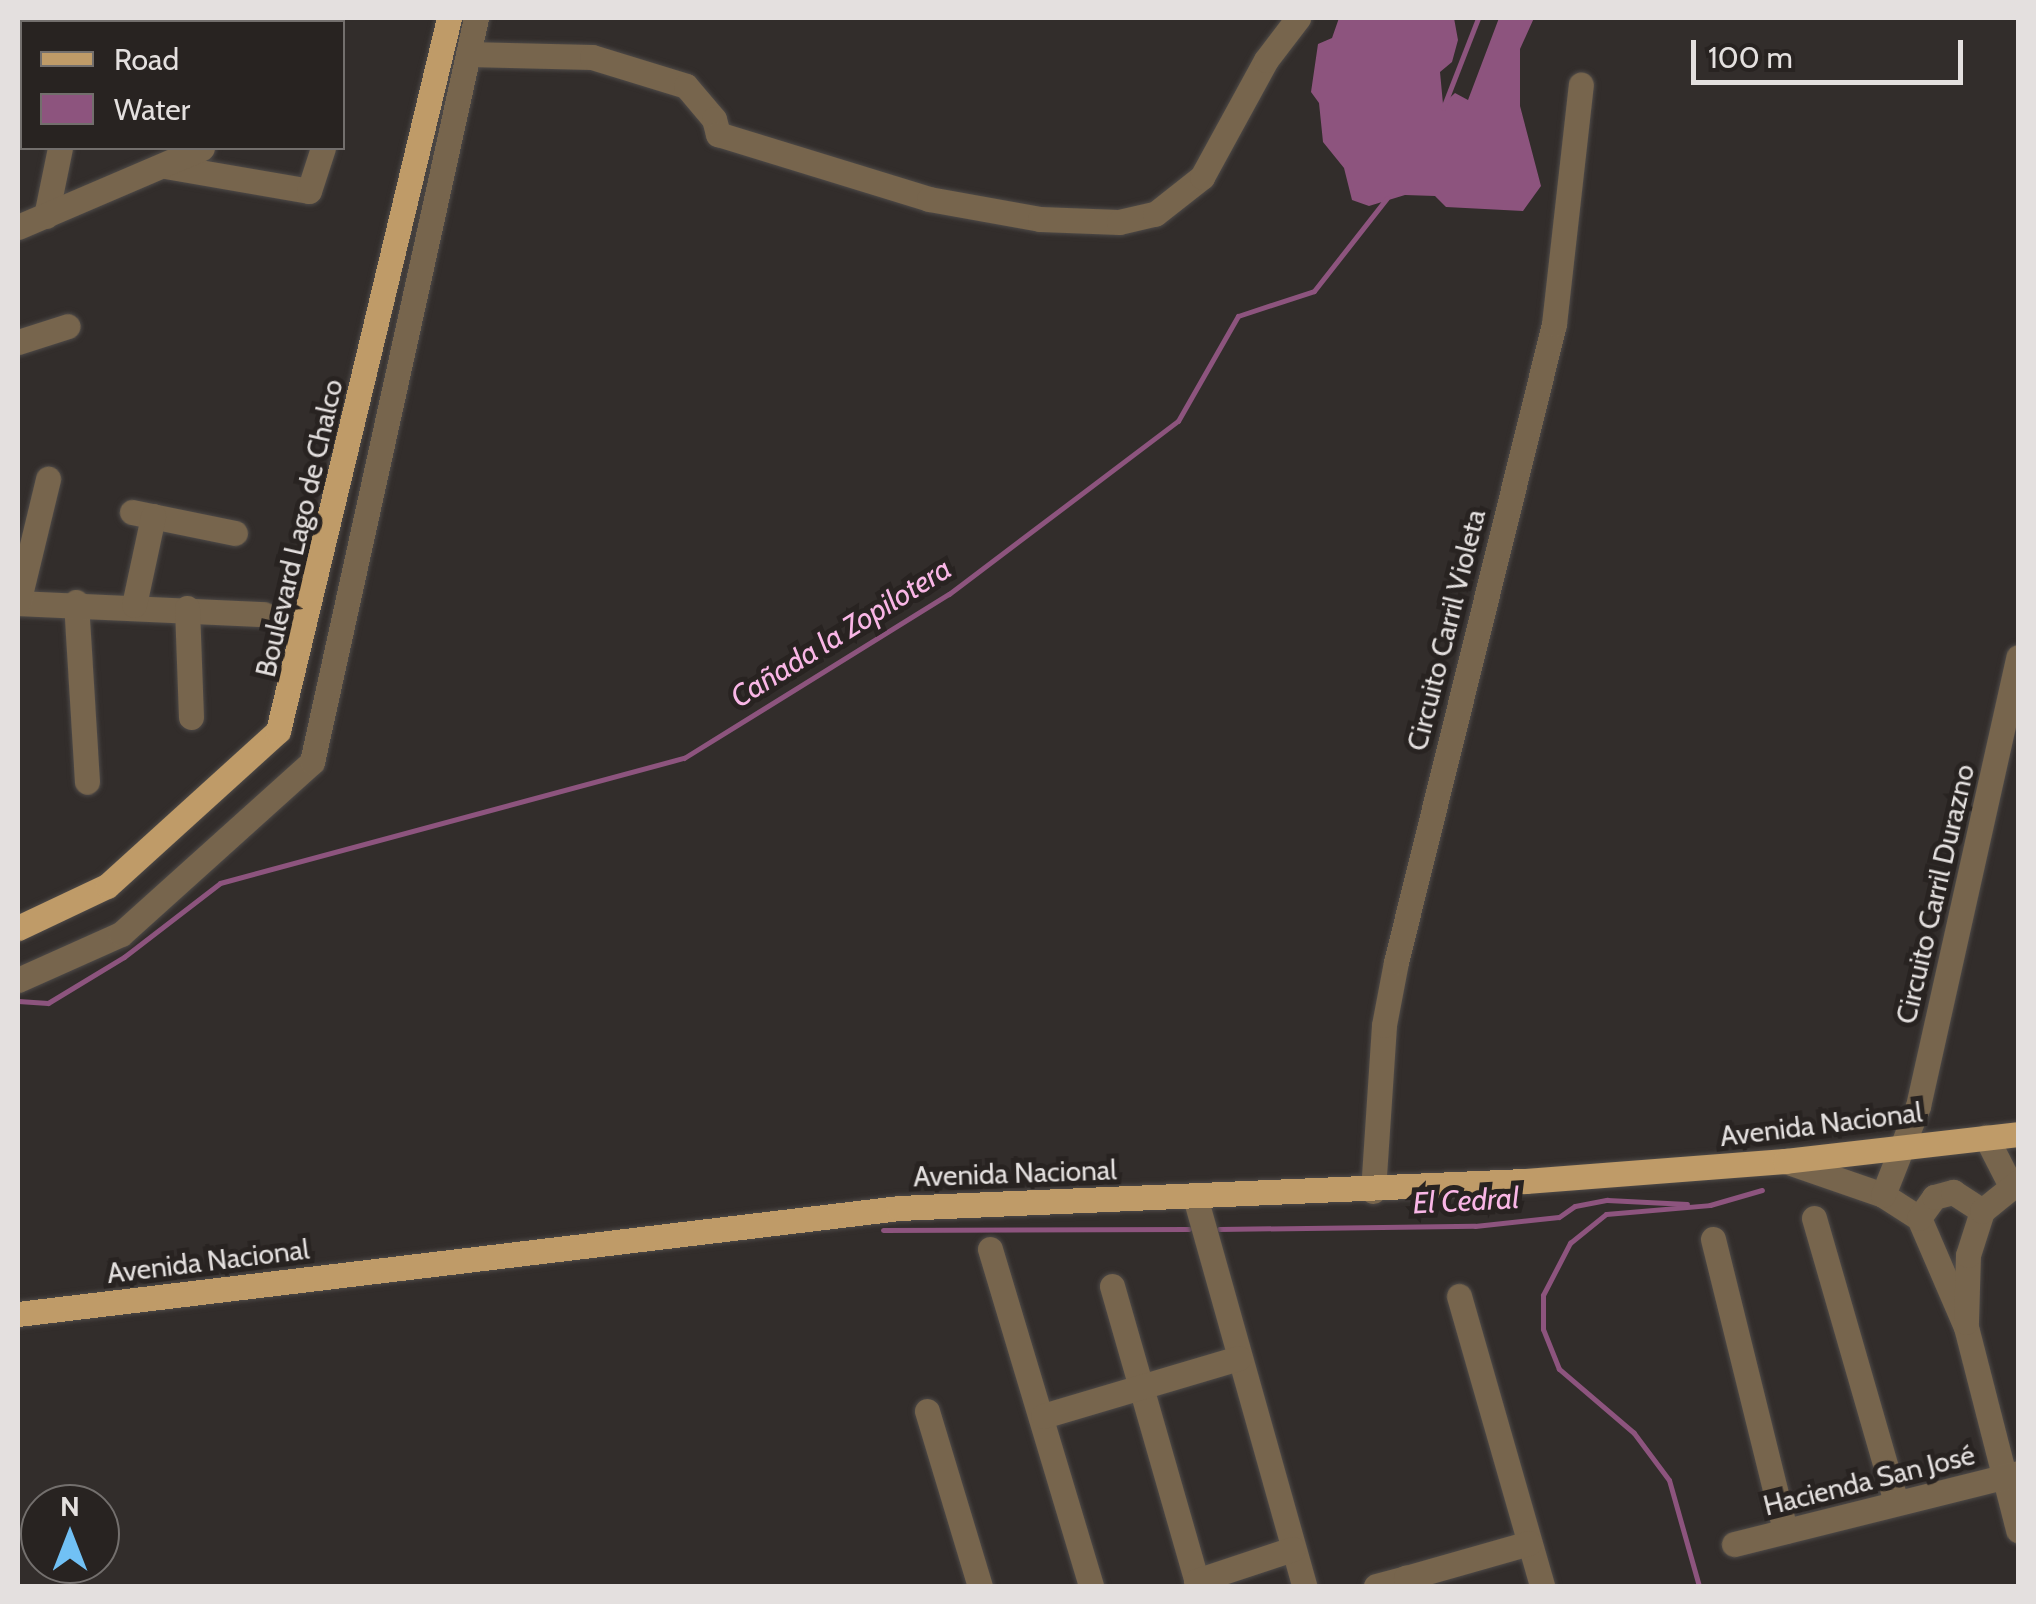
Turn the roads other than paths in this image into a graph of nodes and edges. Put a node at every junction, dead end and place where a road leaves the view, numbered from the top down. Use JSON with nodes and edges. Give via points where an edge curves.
{"nodes":[{"id":1,"x":449,"y":18,"type":"edge"},
{"id":2,"x":476,"y":18,"type":"edge"},
{"id":3,"x":1298,"y":18,"type":"edge"},
{"id":4,"x":468,"y":54,"type":"junction"},
{"id":5,"x":1581,"y":85,"type":"dead end"},
{"id":6,"x":60,"y":150,"type":"edge"},
{"id":7,"x":198,"y":150,"type":"edge"},
{"id":8,"x":322,"y":150,"type":"edge"},
{"id":9,"x":165,"y":166,"type":"junction"},
{"id":10,"x":46,"y":216,"type":"junction"},
{"id":11,"x":18,"y":228,"type":"edge"},
{"id":12,"x":68,"y":326,"type":"dead end"},
{"id":13,"x":18,"y":342,"type":"edge"},
{"id":14,"x":48,"y":480,"type":"dead end"},
{"id":15,"x":235,"y":533,"type":"dead end"},
{"id":16,"x":76,"y":602,"type":"junction"},
{"id":17,"x":18,"y":603,"type":"edge"},
{"id":18,"x":134,"y":604,"type":"junction"},
{"id":19,"x":187,"y":608,"type":"junction"},
{"id":20,"x":264,"y":614,"type":"dead end"},
{"id":21,"x":2018,"y":657,"type":"edge"},
{"id":22,"x":2014,"y":698,"type":"edge"},
{"id":23,"x":191,"y":717,"type":"dead end"},
{"id":24,"x":87,"y":782,"type":"dead end"},
{"id":25,"x":18,"y":928,"type":"edge"},
{"id":26,"x":18,"y":980,"type":"edge"},
{"id":27,"x":2018,"y":1134,"type":"edge"},
{"id":28,"x":1986,"y":1136,"type":"junction"},
{"id":29,"x":1907,"y":1142,"type":"junction"},
{"id":30,"x":1784,"y":1161,"type":"junction"},
{"id":31,"x":2015,"y":1184,"type":"edge"},
{"id":32,"x":1373,"y":1191,"type":"junction"},
{"id":33,"x":1883,"y":1195,"type":"junction"},
{"id":34,"x":1195,"y":1197,"type":"junction"},
{"id":35,"x":1982,"y":1210,"type":"junction"},
{"id":36,"x":1814,"y":1218,"type":"dead end"},
{"id":37,"x":1919,"y":1218,"type":"junction"},
{"id":38,"x":1714,"y":1239,"type":"dead end"},
{"id":39,"x":990,"y":1249,"type":"dead end"},
{"id":40,"x":1112,"y":1286,"type":"dead end"},
{"id":41,"x":1459,"y":1296,"type":"dead end"},
{"id":42,"x":18,"y":1314,"type":"edge"},
{"id":43,"x":1966,"y":1327,"type":"junction"},
{"id":44,"x":1239,"y":1358,"type":"junction"},
{"id":45,"x":1140,"y":1387,"type":"junction"},
{"id":46,"x":927,"y":1411,"type":"dead end"},
{"id":47,"x":1044,"y":1416,"type":"junction"},
{"id":48,"x":2012,"y":1475,"type":"edge"},
{"id":49,"x":1896,"y":1502,"type":"junction"},
{"id":50,"x":1786,"y":1530,"type":"junction"},
{"id":51,"x":2018,"y":1530,"type":"edge"},
{"id":52,"x":1530,"y":1543,"type":"junction"},
{"id":53,"x":1734,"y":1544,"type":"dead end"},
{"id":54,"x":1293,"y":1549,"type":"junction"},
{"id":55,"x":1407,"y":1582,"type":"edge"},
{"id":56,"x":1197,"y":1584,"type":"edge"},
{"id":57,"x":980,"y":1586,"type":"edge"},
{"id":58,"x":1091,"y":1586,"type":"edge"},
{"id":59,"x":1304,"y":1586,"type":"edge"},
{"id":60,"x":1376,"y":1586,"type":"edge"},
{"id":61,"x":1542,"y":1586,"type":"edge"}],
"edges":[{"from":1,"to":25,"type":"main road","name":"Boulevard Lago de Chalco","via":[[278,730],[107,886]]},
{"from":2,"to":4,"type":"street"},
{"from":3,"to":4,"type":"street","via":[[1266,60],[1202,176],[1155,214],[1120,222],[1040,219],[928,200],[718,134],[714,118],[686,86],[592,57]]},
{"from":4,"to":26,"type":"street","via":[[312,762],[121,934]]},
{"from":5,"to":32,"type":"street","name":"Circuito Carril Violeta","via":[[1554,324],[1396,962]]},
{"from":6,"to":10,"type":"street"},
{"from":7,"to":9,"type":"street"},
{"from":8,"to":9,"type":"street","via":[[308,191]]},
{"from":9,"to":10,"type":"street"},
{"from":10,"to":11,"type":"street"},
{"from":12,"to":13,"type":"street"},
{"from":14,"to":17,"type":"street"},
{"from":15,"to":18,"type":"street","via":[[142,514]]},
{"from":16,"to":17,"type":"street"},
{"from":16,"to":18,"type":"street"},
{"from":16,"to":24,"type":"street"},
{"from":18,"to":19,"type":"street"},
{"from":19,"to":20,"type":"street"},
{"from":19,"to":23,"type":"street"},
{"from":21,"to":22,"type":"street","name":"Circuito Carril Durazno"},
{"from":22,"to":29,"type":"street","name":"Circuito Carril Durazno"},
{"from":27,"to":28,"type":"main road","name":"Avenida Nacional"},
{"from":28,"to":29,"type":"main road","name":"Avenida Nacional"},
{"from":28,"to":31,"type":"street"},
{"from":29,"to":30,"type":"main road","name":"Avenida Nacional"},
{"from":29,"to":33,"type":"street","name":"Circuito Carril Durazno"},
{"from":30,"to":32,"type":"main road","name":"Avenida Nacional"},
{"from":30,"to":33,"type":"street"},
{"from":31,"to":35,"type":"street"},
{"from":32,"to":34,"type":"main road","name":"Avenida Nacional"},
{"from":33,"to":37,"type":"street"},
{"from":34,"to":42,"type":"main road","name":"Avenida Nacional","via":[[899,1208]]},
{"from":34,"to":44,"type":"street"},
{"from":35,"to":37,"type":"street","via":[[1953,1192],[1934,1197]]},
{"from":35,"to":43,"type":"street","via":[[1968,1255]]},
{"from":36,"to":49,"type":"street"},
{"from":37,"to":43,"type":"street"},
{"from":38,"to":50,"type":"street"},
{"from":39,"to":47,"type":"street"},
{"from":40,"to":45,"type":"street"},
{"from":41,"to":52,"type":"street"},
{"from":43,"to":48,"type":"street"},
{"from":44,"to":45,"type":"street"},
{"from":44,"to":54,"type":"street"},
{"from":45,"to":47,"type":"street"},
{"from":45,"to":56,"type":"street"},
{"from":46,"to":57,"type":"street"},
{"from":47,"to":58,"type":"street"},
{"from":48,"to":49,"type":"street","name":"Hacienda San José"},
{"from":48,"to":51,"type":"street"},
{"from":49,"to":50,"type":"street","name":"Hacienda San José"},
{"from":50,"to":53,"type":"street","name":"Hacienda San José"},
{"from":52,"to":55,"type":"street"},
{"from":52,"to":61,"type":"street"},
{"from":54,"to":56,"type":"street"},
{"from":54,"to":59,"type":"street"},
{"from":55,"to":60,"type":"street"}]}
